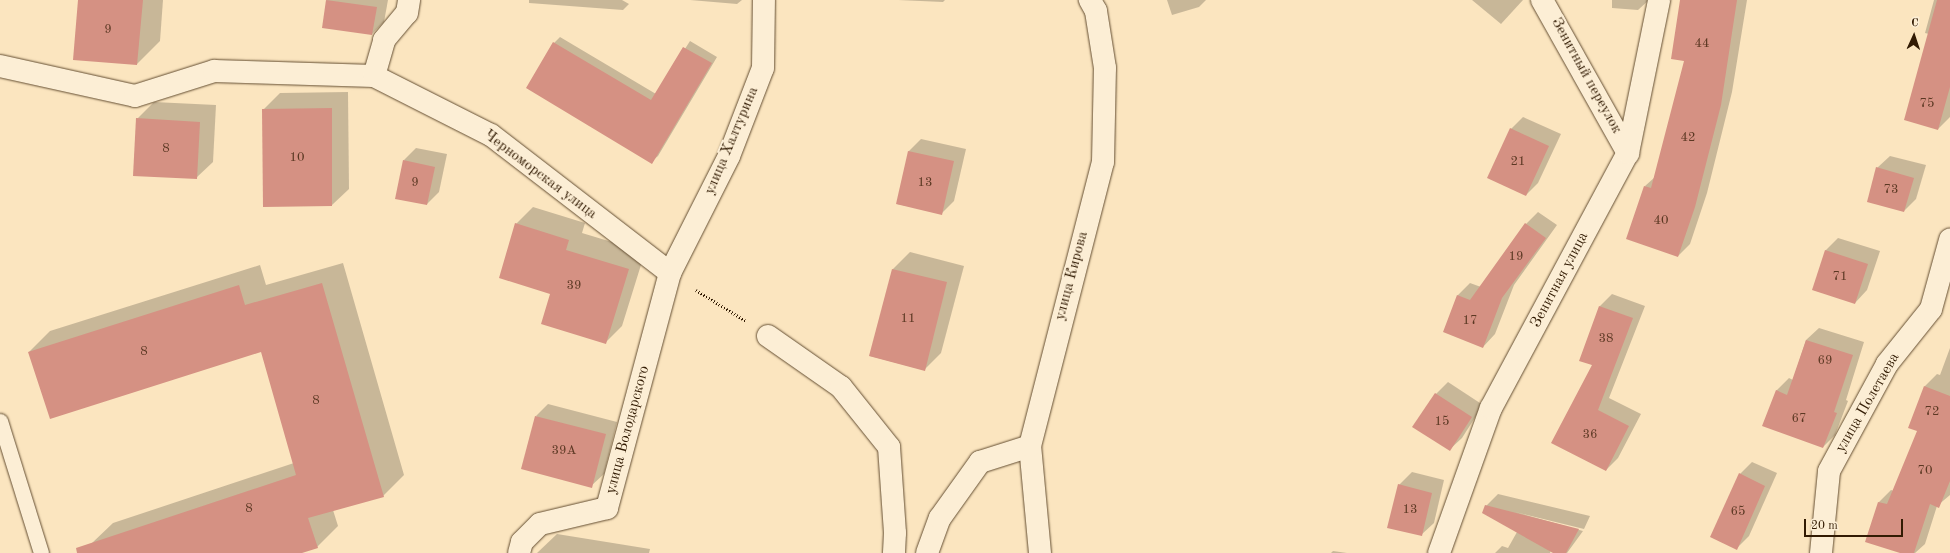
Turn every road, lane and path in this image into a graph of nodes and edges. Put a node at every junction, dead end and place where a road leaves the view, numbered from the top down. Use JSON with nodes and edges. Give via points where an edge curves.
{"nodes":[{"id":1,"x":409,"y":0,"type":"edge"},
{"id":2,"x":764,"y":0,"type":"edge"},
{"id":3,"x":1090,"y":0,"type":"edge"},
{"id":4,"x":1542,"y":0,"type":"edge"},
{"id":5,"x":1659,"y":0,"type":"edge"},
{"id":6,"x":0,"y":66,"type":"edge"},
{"id":7,"x":374,"y":76,"type":"junction"},
{"id":8,"x":1628,"y":153,"type":"junction"},
{"id":9,"x":1950,"y":240,"type":"edge"},
{"id":10,"x":670,"y":273,"type":"junction"},
{"id":11,"x":768,"y":336,"type":"joint"},
{"id":12,"x":0,"y":421,"type":"edge"},
{"id":13,"x":1030,"y":446,"type":"junction"},
{"id":14,"x":41,"y":553,"type":"edge"},
{"id":15,"x":519,"y":553,"type":"edge"},
{"id":16,"x":894,"y":553,"type":"edge"},
{"id":17,"x":927,"y":553,"type":"edge"},
{"id":18,"x":1040,"y":553,"type":"edge"},
{"id":19,"x":1439,"y":553,"type":"edge"},
{"id":20,"x":1821,"y":553,"type":"edge"}],
"edges":[{"from":1,"to":7,"type":"street","via":[[407,13],[384,40]]},
{"from":2,"to":10,"type":"street","name":"улица Халтурина","via":[[763,68],[729,156]]},
{"from":3,"to":13,"type":"street","name":"улица Кирова","via":[[1096,11],[1105,68],[1103,162]]},
{"from":4,"to":8,"type":"street","name":"Зенитный переулок"},
{"from":5,"to":8,"type":"street","name":"Зенитная улица"},
{"from":6,"to":7,"type":"street","name":"Черноморская улица","via":[[135,96],[214,71]]},
{"from":7,"to":10,"type":"street","name":"Черноморская улица","via":[[491,135]]},
{"from":8,"to":19,"type":"street","name":"Зенитная улица","via":[[1492,408]]},
{"from":9,"to":20,"type":"street","name":"улица Полетаева","via":[[1931,309],[1887,364],[1829,471]]},
{"from":10,"to":11,"type":"path"},
{"from":10,"to":15,"type":"street","name":"улица Володарского","via":[[607,508],[540,524],[522,542]]},
{"from":11,"to":16,"type":"street","via":[[841,387],[889,447]]},
{"from":12,"to":14,"type":"lane"},
{"from":13,"to":17,"type":"street","via":[[980,462],[940,518]]},
{"from":13,"to":18,"type":"street","name":"улица Кирова"}]}
